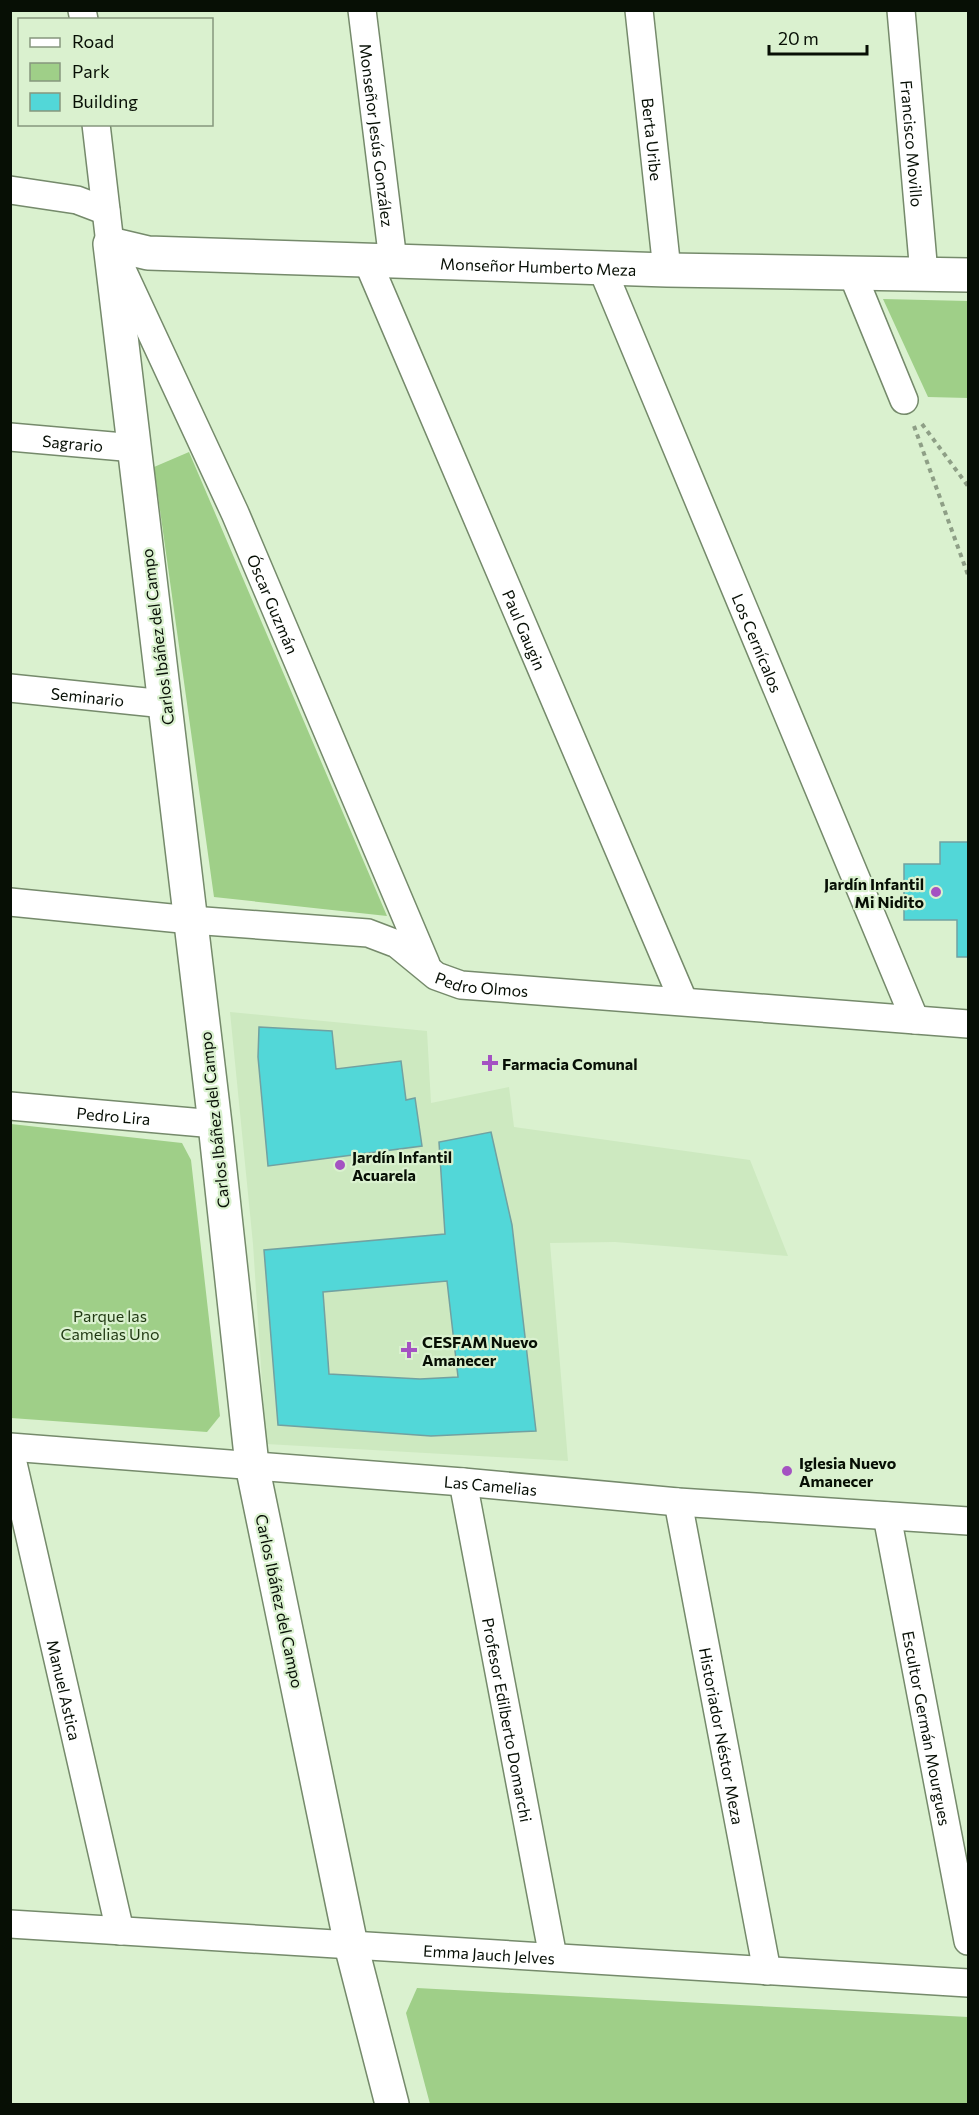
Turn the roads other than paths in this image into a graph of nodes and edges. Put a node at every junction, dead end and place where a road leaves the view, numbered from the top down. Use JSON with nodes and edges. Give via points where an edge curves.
{"nodes":[{"id":1,"x":362,"y":10,"type":"edge"},
{"id":2,"x":639,"y":10,"type":"edge"},
{"id":3,"x":901,"y":10,"type":"edge"},
{"id":4,"x":96,"y":126,"type":"edge"},
{"id":5,"x":10,"y":190,"type":"edge"},
{"id":6,"x":106,"y":211,"type":"junction"},
{"id":7,"x":110,"y":244,"type":"junction"},
{"id":8,"x":380,"y":261,"type":"junction"},
{"id":9,"x":601,"y":266,"type":"junction"},
{"id":10,"x":667,"y":270,"type":"junction"},
{"id":11,"x":852,"y":273,"type":"junction"},
{"id":12,"x":924,"y":274,"type":"junction"},
{"id":13,"x":969,"y":275,"type":"edge"},
{"id":14,"x":904,"y":400,"type":"road end"},
{"id":15,"x":10,"y":437,"type":"edge"},
{"id":16,"x":135,"y":448,"type":"junction"},
{"id":17,"x":10,"y":688,"type":"edge"},
{"id":18,"x":165,"y":704,"type":"junction"},
{"id":19,"x":10,"y":902,"type":"edge"},
{"id":20,"x":191,"y":920,"type":"junction"},
{"id":21,"x":427,"y":968,"type":"junction"},
{"id":22,"x":682,"y":1000,"type":"junction"},
{"id":23,"x":915,"y":1020,"type":"junction"},
{"id":24,"x":969,"y":1024,"type":"edge"},
{"id":25,"x":10,"y":1106,"type":"edge"},
{"id":26,"x":215,"y":1124,"type":"junction"},
{"id":27,"x":10,"y":1448,"type":"edge"},
{"id":28,"x":252,"y":1465,"type":"junction"},
{"id":29,"x":463,"y":1482,"type":"junction"},
{"id":30,"x":678,"y":1502,"type":"junction"},
{"id":31,"x":887,"y":1516,"type":"junction"},
{"id":32,"x":969,"y":1521,"type":"edge"},
{"id":33,"x":10,"y":1924,"type":"edge"},
{"id":34,"x":120,"y":1931,"type":"junction"},
{"id":35,"x":969,"y":1941,"type":"edge"},
{"id":36,"x":351,"y":1945,"type":"junction"},
{"id":37,"x":553,"y":1957,"type":"junction"},
{"id":38,"x":767,"y":1971,"type":"junction"},
{"id":39,"x":969,"y":1983,"type":"edge"},
{"id":40,"x":392,"y":2104,"type":"edge"}],
"edges":[{"from":1,"to":8,"type":"street","name":"Monseñor Jesús González"},
{"from":2,"to":10,"type":"street","name":"Berta Uribe"},
{"from":3,"to":12,"type":"street","name":"Francisco Movillo"},
{"from":4,"to":6,"type":"street","name":"Carlos Ibáñez del Campo"},
{"from":5,"to":6,"type":"street","via":[[68,198]]},
{"from":6,"to":7,"type":"street","name":"Carlos Ibáñez del Campo"},
{"from":7,"to":8,"type":"street","name":"Monseñor Humberto Meza","via":[[148,253]]},
{"from":7,"to":16,"type":"street","name":"Carlos Ibáñez del Campo"},
{"from":7,"to":21,"type":"street","name":"Óscar Guzmán","via":[[235,513]]},
{"from":8,"to":9,"type":"street","name":"Monseñor Humberto Meza"},
{"from":8,"to":22,"type":"street","name":"Paul Gaugin"},
{"from":9,"to":10,"type":"street","name":"Monseñor Humberto Meza"},
{"from":9,"to":23,"type":"street","name":"Los Cernícalos"},
{"from":10,"to":11,"type":"street","name":"Monseñor Humberto Meza"},
{"from":11,"to":12,"type":"street","name":"Monseñor Humberto Meza"},
{"from":11,"to":14,"type":"street"},
{"from":12,"to":13,"type":"street","name":"Monseñor Humberto Meza"},
{"from":15,"to":16,"type":"street","name":"Sagrario"},
{"from":16,"to":18,"type":"street","name":"Carlos Ibáñez del Campo"},
{"from":17,"to":18,"type":"street","name":"Seminario"},
{"from":18,"to":20,"type":"street","name":"Carlos Ibáñez del Campo"},
{"from":19,"to":20,"type":"street","name":"Pedro Olmos"},
{"from":20,"to":21,"type":"street","name":"Pedro Olmos","via":[[368,933],[397,944]]},
{"from":20,"to":26,"type":"street","name":"Carlos Ibáñez del Campo"},
{"from":21,"to":22,"type":"street","name":"Pedro Olmos","via":[[447,982],[461,985]]},
{"from":22,"to":23,"type":"street","name":"Pedro Olmos"},
{"from":23,"to":24,"type":"street","name":"Pedro Olmos"},
{"from":25,"to":26,"type":"street","name":"Pedro Lira"},
{"from":26,"to":28,"type":"street","name":"Carlos Ibáñez del Campo"},
{"from":27,"to":28,"type":"street","name":"Las Camelias"},
{"from":27,"to":34,"type":"street","name":"Manuel Astica"},
{"from":28,"to":29,"type":"street","name":"Las Camelias"},
{"from":28,"to":36,"type":"street","name":"Carlos Ibáñez del Campo"},
{"from":29,"to":30,"type":"street","name":"Las Camelias"},
{"from":29,"to":37,"type":"street","name":"Profesor Edilberto Domarchi"},
{"from":30,"to":31,"type":"street","name":"Las Camelias"},
{"from":30,"to":38,"type":"street","name":"Historiador Néstor Meza"},
{"from":31,"to":32,"type":"street","name":"Las Camelias"},
{"from":31,"to":35,"type":"street","name":"Escultor Germán Mourgues"},
{"from":33,"to":34,"type":"street","name":"Emma Jauch Jelves"},
{"from":34,"to":36,"type":"street","name":"Emma Jauch Jelves"},
{"from":36,"to":37,"type":"street","name":"Emma Jauch Jelves"},
{"from":36,"to":40,"type":"street","name":"Carlos Ibáñez del Campo"},
{"from":37,"to":38,"type":"street","name":"Emma Jauch Jelves"},
{"from":38,"to":39,"type":"street","name":"Emma Jauch Jelves"}]}
